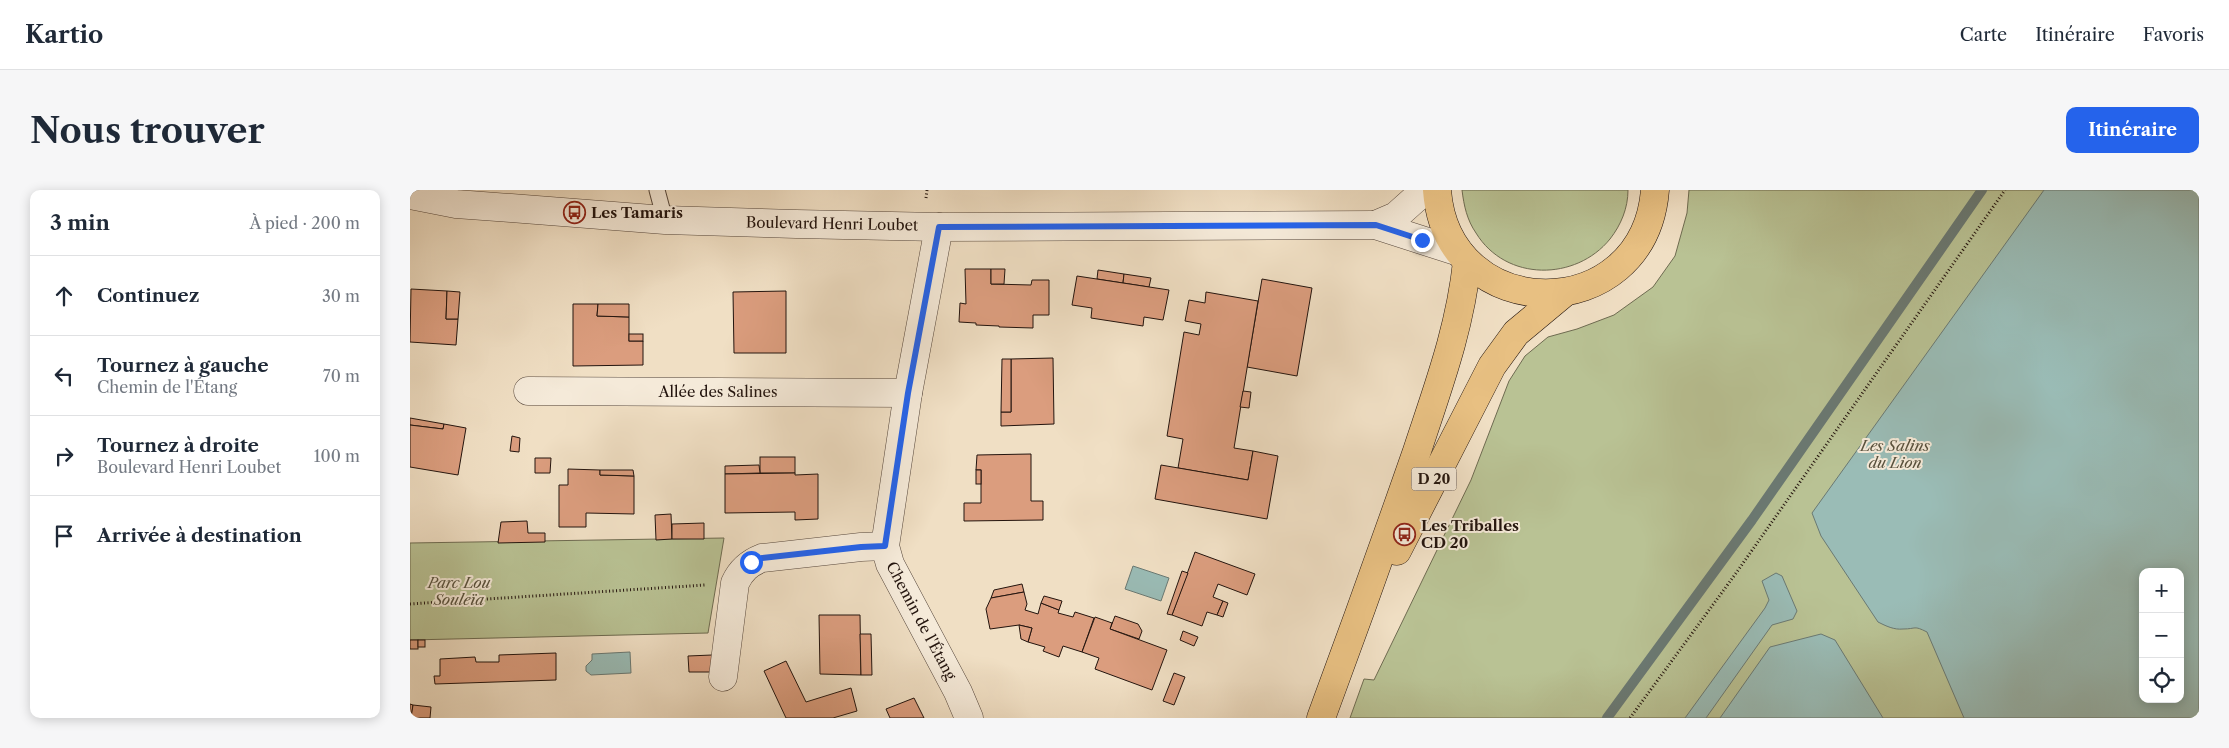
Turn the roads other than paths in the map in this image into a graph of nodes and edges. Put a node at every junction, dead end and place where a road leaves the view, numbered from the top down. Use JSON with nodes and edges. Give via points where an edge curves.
{"nodes":[{"id":1,"x":657,"y":190,"type":"edge"},
{"id":2,"x":1425,"y":190,"type":"edge"},
{"id":3,"x":1437,"y":190,"type":"edge"},
{"id":4,"x":1655,"y":190,"type":"edge"},
{"id":5,"x":410,"y":195,"type":"edge"},
{"id":6,"x":665,"y":220,"type":"junction"},
{"id":7,"x":1376,"y":225,"type":"junction"},
{"id":8,"x":939,"y":227,"type":"junction"},
{"id":9,"x":1463,"y":257,"type":"junction"},
{"id":10,"x":1564,"y":293,"type":"junction"},
{"id":11,"x":528,"y":391,"type":"dead end"},
{"id":12,"x":908,"y":393,"type":"junction"},
{"id":13,"x":885,"y":546,"type":"junction"},
{"id":14,"x":723,"y":677,"type":"dead end"},
{"id":15,"x":1333,"y":687,"type":"junction"},
{"id":16,"x":969,"y":718,"type":"edge"},
{"id":17,"x":1321,"y":718,"type":"edge"}],
"edges":[{"from":1,"to":6,"type":"lane"},
{"from":2,"to":7,"type":"street","name":"Boulevard Henri Loubet","via":[[1396,216]]},
{"from":3,"to":9,"type":"main road","via":[[1442,222]]},
{"from":4,"to":10,"type":"main road","via":[[1654,209],[1642,239],[1622,265],[1595,283]]},
{"from":5,"to":6,"type":"street","name":"Boulevard Henri Loubet","via":[[456,204]]},
{"from":6,"to":8,"type":"street","name":"Boulevard Henri Loubet"},
{"from":7,"to":8,"type":"street","name":"Boulevard Henri Loubet"},
{"from":7,"to":9,"type":"street","name":"Boulevard Henri Loubet"},
{"from":8,"to":12,"type":"street","name":"Chemin de l'Étang"},
{"from":9,"to":10,"type":"main road","via":[[1504,285],[1529,293]]},
{"from":9,"to":15,"type":"main road","number":"D 20","via":[[1459,318],[1452,345]]},
{"from":10,"to":15,"type":"main road","number":"D 20","via":[[1516,333],[1492,366],[1405,535]]},
{"from":11,"to":12,"type":"street","name":"Allée des Salines"},
{"from":12,"to":13,"type":"street","name":"Chemin de l'Étang"},
{"from":13,"to":14,"type":"street","via":[[762,558],[751,562],[735,584]]},
{"from":13,"to":16,"type":"street","name":"Chemin de l'Étang","via":[[890,564]]},
{"from":15,"to":17,"type":"main road","number":"D 20"}]}
